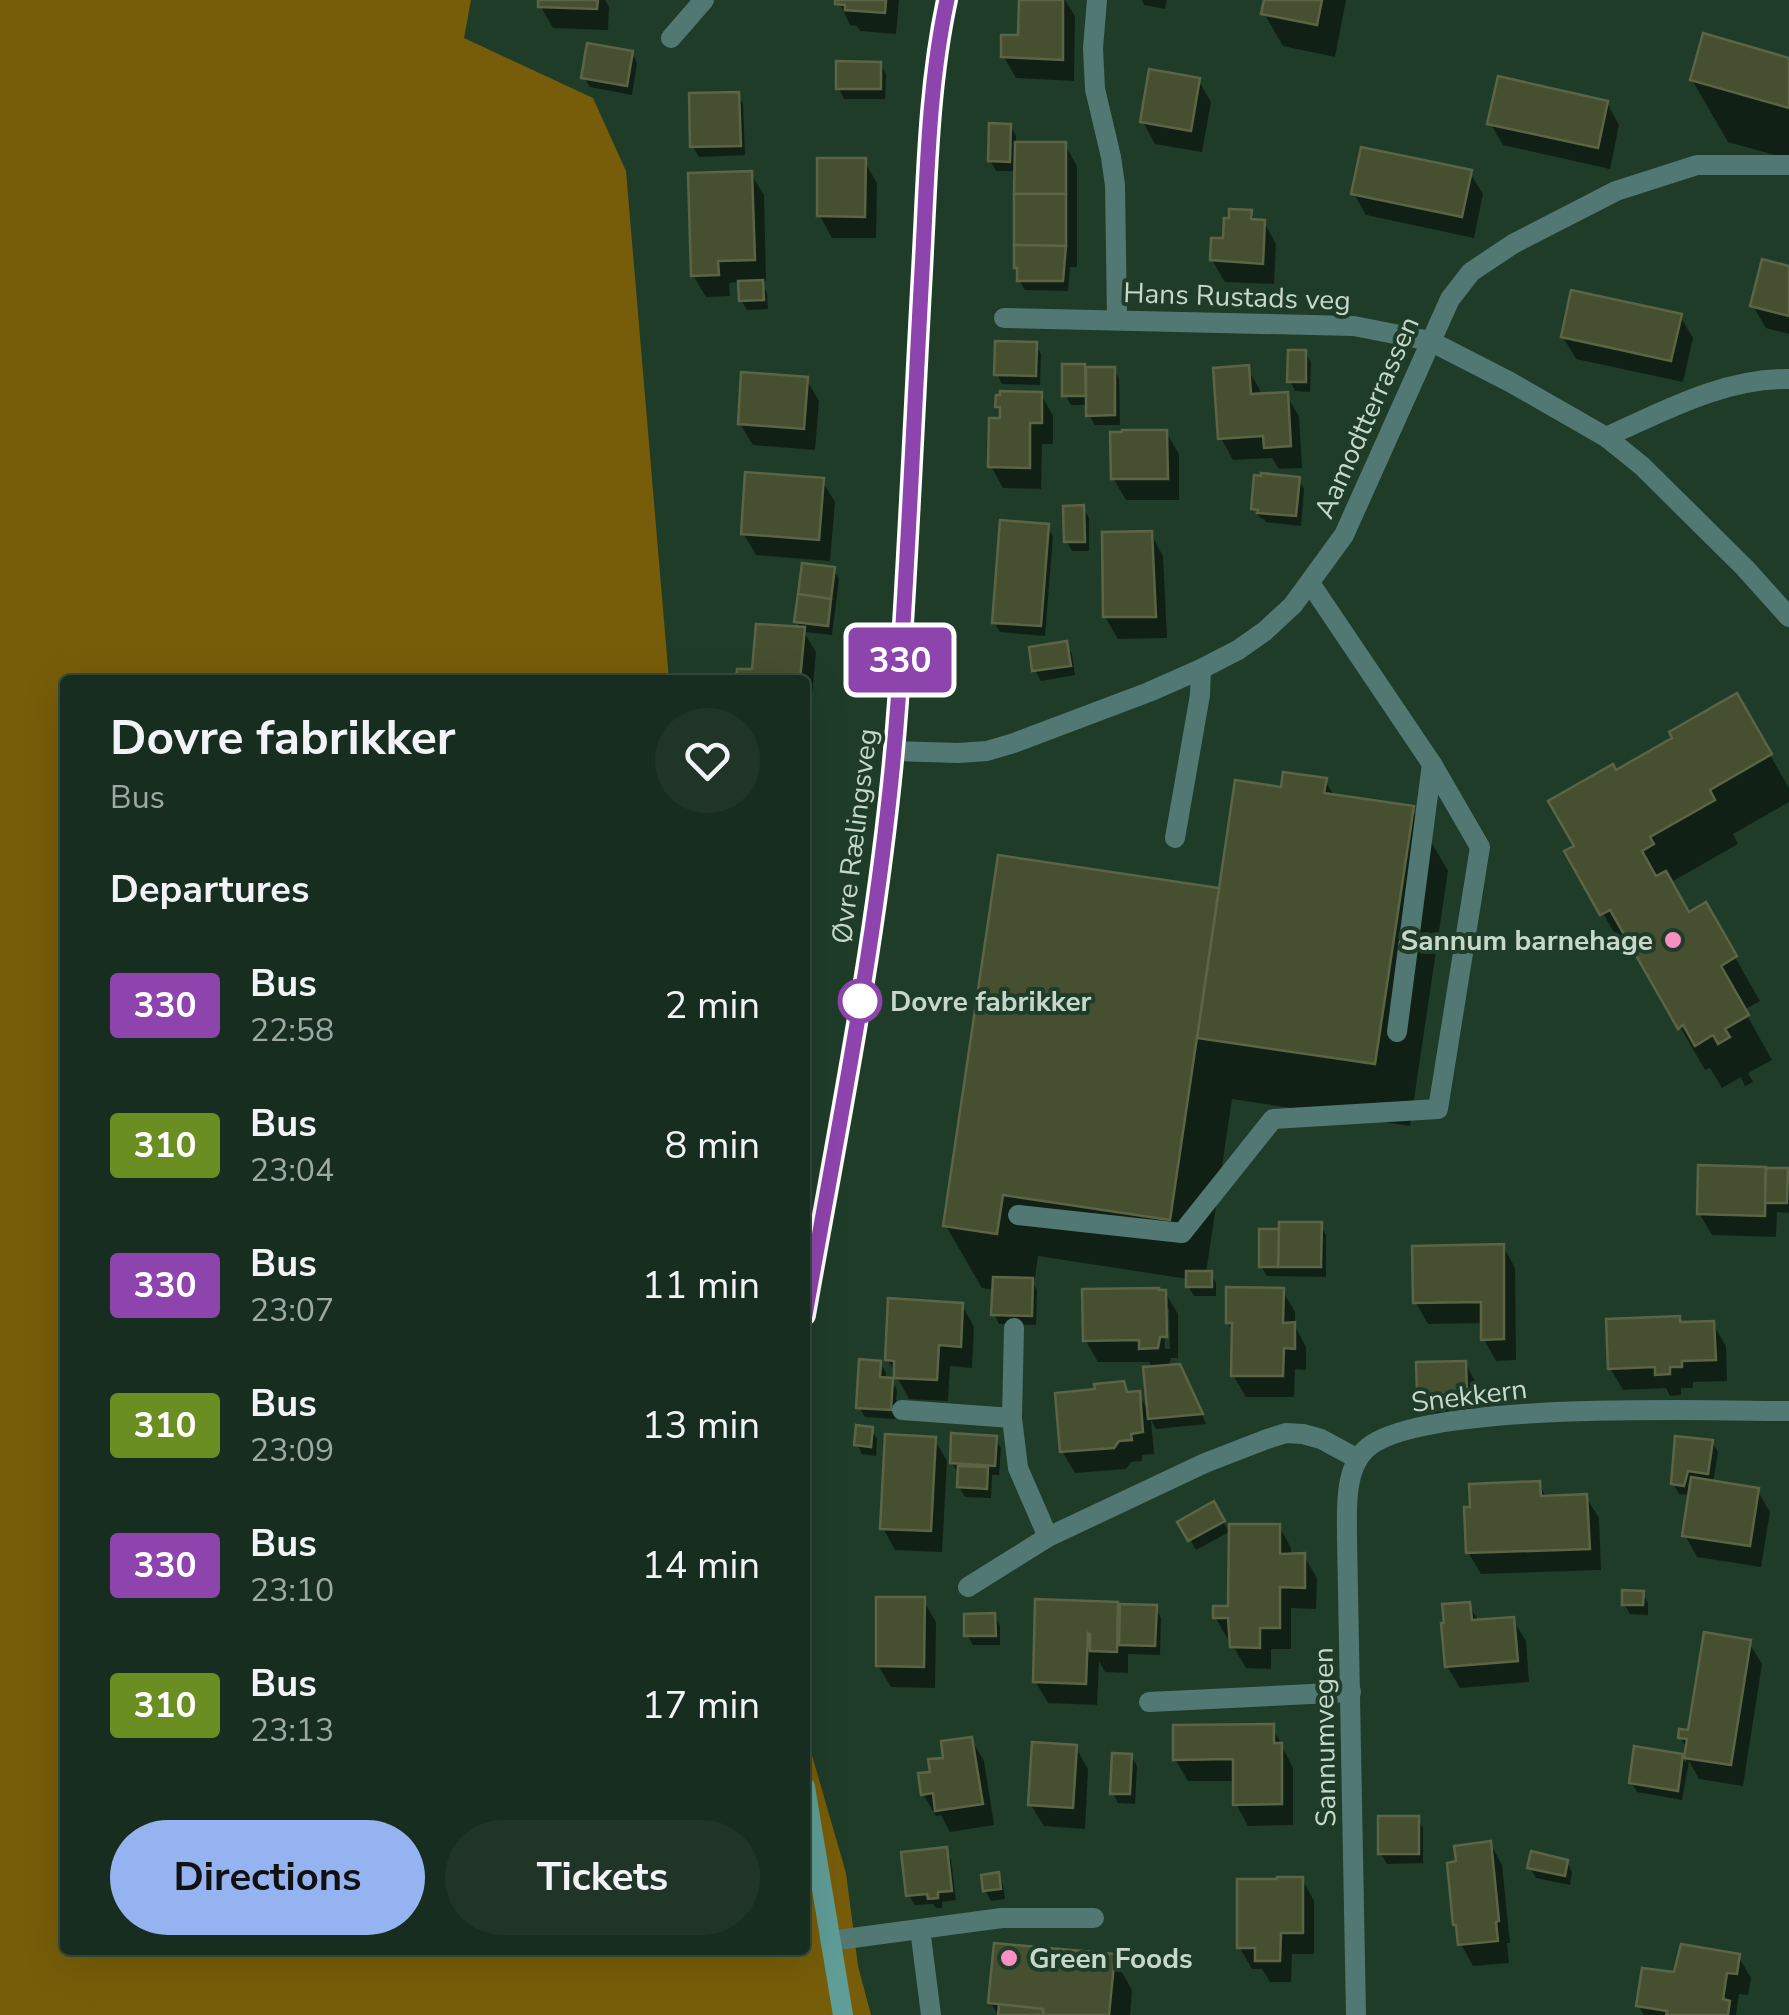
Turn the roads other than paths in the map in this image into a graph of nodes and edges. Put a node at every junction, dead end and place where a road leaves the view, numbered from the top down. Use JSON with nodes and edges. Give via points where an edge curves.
{"nodes":[{"id":1,"x":704,"y":0,"type":"edge"},
{"id":2,"x":947,"y":0,"type":"edge"},
{"id":3,"x":1097,"y":0,"type":"edge"},
{"id":4,"x":671,"y":38,"type":"dead end"},
{"id":5,"x":1789,"y":165,"type":"edge"},
{"id":6,"x":1004,"y":318,"type":"dead end"},
{"id":7,"x":1117,"y":319,"type":"junction"},
{"id":8,"x":1430,"y":342,"type":"junction"},
{"id":9,"x":1789,"y":379,"type":"edge"},
{"id":10,"x":1606,"y":437,"type":"junction"},
{"id":11,"x":1310,"y":583,"type":"junction"},
{"id":12,"x":1789,"y":617,"type":"edge"},
{"id":13,"x":1201,"y":669,"type":"junction"},
{"id":14,"x":893,"y":750,"type":"junction"},
{"id":15,"x":1432,"y":764,"type":"junction"},
{"id":16,"x":1175,"y":838,"type":"dead end"},
{"id":17,"x":1397,"y":1032,"type":"dead end"},
{"id":18,"x":1018,"y":1215,"type":"dead end"},
{"id":19,"x":810,"y":1287,"type":"edge"},
{"id":20,"x":1014,"y":1328,"type":"dead end"},
{"id":21,"x":902,"y":1410,"type":"dead end"},
{"id":22,"x":1789,"y":1411,"type":"edge"},
{"id":23,"x":1012,"y":1418,"type":"junction"},
{"id":24,"x":1358,"y":1460,"type":"junction"},
{"id":25,"x":1048,"y":1537,"type":"junction"},
{"id":26,"x":968,"y":1587,"type":"dead end"},
{"id":27,"x":1350,"y":1692,"type":"junction"},
{"id":28,"x":1149,"y":1702,"type":"dead end"},
{"id":29,"x":810,"y":1818,"type":"edge"},
{"id":30,"x":1094,"y":1918,"type":"dead end"},
{"id":31,"x":920,"y":1929,"type":"junction"},
{"id":32,"x":830,"y":1940,"type":"junction"},
{"id":33,"x":843,"y":2015,"type":"edge"},
{"id":34,"x":930,"y":2015,"type":"edge"},
{"id":35,"x":1356,"y":2015,"type":"edge"}],
"edges":[{"from":1,"to":4,"type":"street"},
{"from":2,"to":14,"type":"main road","name":"Øvre Rælingsveg","via":[[926,189]]},
{"from":3,"to":7,"type":"street","via":[[1094,61],[1115,185]]},
{"from":5,"to":8,"type":"street","name":"Aamodtterrassen","via":[[1697,165],[1616,191],[1471,272]]},
{"from":6,"to":7,"type":"street","name":"Hans Rustads veg"},
{"from":7,"to":8,"type":"street","name":"Hans Rustads veg","via":[[1354,326]]},
{"from":8,"to":10,"type":"street","name":"Hans Rustads veg"},
{"from":8,"to":11,"type":"street","name":"Aamodtterrassen","via":[[1344,535]]},
{"from":9,"to":10,"type":"street","via":[[1766,378],[1694,397]]},
{"from":10,"to":12,"type":"street","name":"Hans Rustads veg"},
{"from":11,"to":13,"type":"street","name":"Aamodtterrassen","via":[[1265,631]]},
{"from":11,"to":15,"type":"street"},
{"from":13,"to":14,"type":"street","name":"Aamodtterrassen","via":[[987,751]]},
{"from":13,"to":16,"type":"street"},
{"from":14,"to":19,"type":"main road","name":"Øvre Rælingsveg","via":[[880,880]]},
{"from":15,"to":17,"type":"street"},
{"from":15,"to":18,"type":"street","via":[[1480,847],[1438,1108],[1273,1118],[1182,1233]]},
{"from":20,"to":23,"type":"street"},
{"from":21,"to":23,"type":"street"},
{"from":22,"to":24,"type":"street","name":"Snekkern","via":[[1475,1417],[1385,1437]]},
{"from":23,"to":25,"type":"street","via":[[1018,1468]]},
{"from":24,"to":25,"type":"street","via":[[1321,1438],[1286,1433]]},
{"from":24,"to":27,"type":"street","name":"Sannumvegen","via":[[1348,1503]]},
{"from":25,"to":26,"type":"street"},
{"from":27,"to":28,"type":"street"},
{"from":27,"to":35,"type":"street","name":"Sannumvegen"},
{"from":29,"to":32,"type":"main road"},
{"from":30,"to":31,"type":"street","via":[[1002,1918]]},
{"from":31,"to":32,"type":"street"},
{"from":31,"to":34,"type":"street"},
{"from":32,"to":33,"type":"main road"}]}
